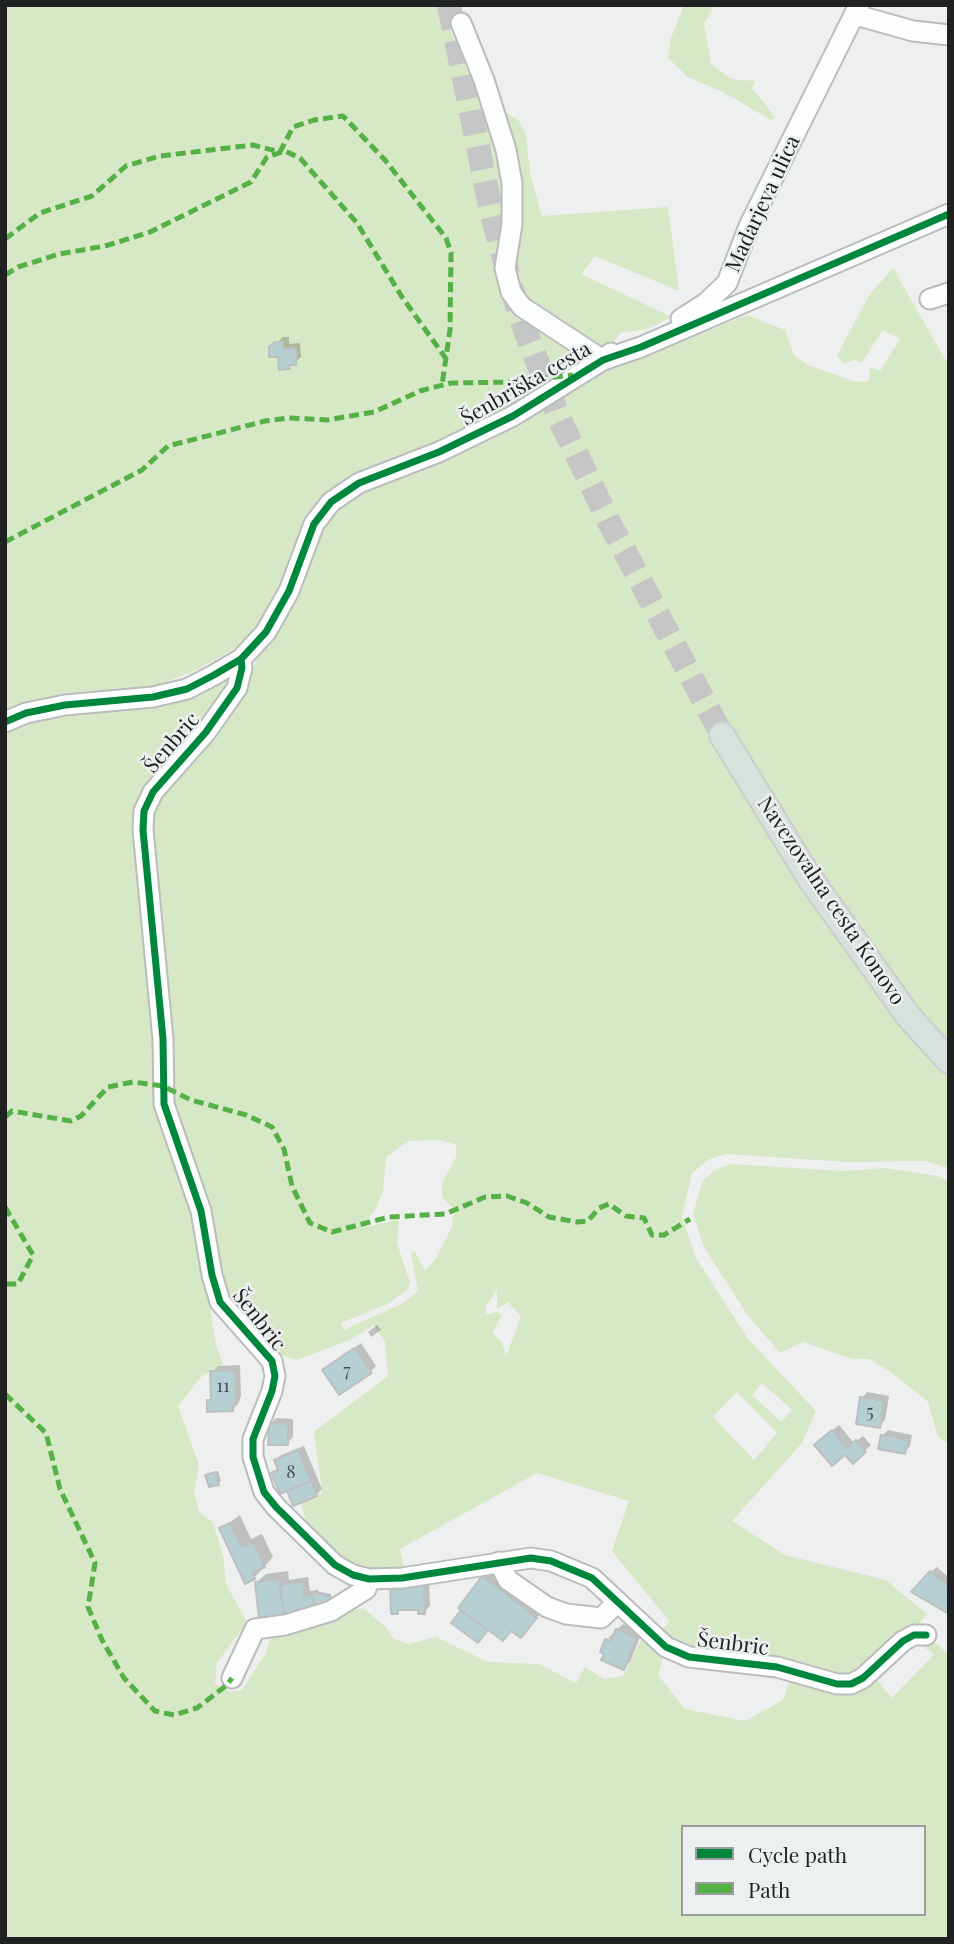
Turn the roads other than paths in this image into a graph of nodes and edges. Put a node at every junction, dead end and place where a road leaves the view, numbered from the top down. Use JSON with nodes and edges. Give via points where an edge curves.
{"nodes":[{"id":1,"x":857,"y":10,"type":"edge"},
{"id":2,"x":461,"y":23,"type":"dead end"},
{"id":3,"x":949,"y":36,"type":"edge"},
{"id":4,"x":949,"y":214,"type":"edge"},
{"id":5,"x":603,"y":360,"type":"junction"},
{"id":6,"x":241,"y":659,"type":"junction"},
{"id":7,"x":5,"y":722,"type":"edge"},
{"id":8,"x":722,"y":735,"type":"tunnel mouth"},
{"id":9,"x":949,"y":1060,"type":"edge"},
{"id":10,"x":499,"y":1562,"type":"junction"},
{"id":11,"x":369,"y":1579,"type":"junction"},
{"id":12,"x":618,"y":1602,"type":"junction"},
{"id":13,"x":926,"y":1635,"type":"dead end"},
{"id":14,"x":232,"y":1678,"type":"dead end"}],
"edges":[{"from":1,"to":3,"type":"street","via":[[913,31]]},
{"from":1,"to":5,"type":"street","name":"Madarjeva ulica","via":[[750,224],[727,283],[671,326],[627,339]]},
{"from":2,"to":5,"type":"street","via":[[506,150],[512,224],[505,268],[511,292],[522,307]]},
{"from":4,"to":5,"type":"street","name":"Šenbriška cesta"},
{"from":5,"to":6,"type":"street","name":"Šenbriška cesta","via":[[513,415],[439,452],[359,483],[331,502],[314,524],[289,592],[272,622]]},
{"from":6,"to":7,"type":"street","name":"Šenbric","via":[[187,689],[153,697],[65,705]]},
{"from":6,"to":11,"type":"street","name":"Šenbric","via":[[237,688],[223,711],[153,792],[144,811],[164,1104],[201,1211],[220,1302],[272,1361],[272,1391],[253,1439],[253,1457],[264,1492],[335,1565]]},
{"from":8,"to":9,"type":"main road","name":"Navezovalna cesta Konovo","via":[[809,877],[909,1017]]},
{"from":10,"to":11,"type":"street","name":"Šenbric"},
{"from":10,"to":12,"type":"street","name":"Šenbric","via":[[551,1561],[592,1578]]},
{"from":10,"to":12,"type":"street","via":[[508,1580],[547,1607],[566,1614],[601,1618]]},
{"from":11,"to":14,"type":"street","via":[[366,1589],[331,1611],[285,1626],[255,1629]]},
{"from":12,"to":13,"type":"street","name":"Šenbric","via":[[666,1647],[689,1657],[777,1667],[837,1684],[863,1678],[903,1641],[914,1634]]}]}
